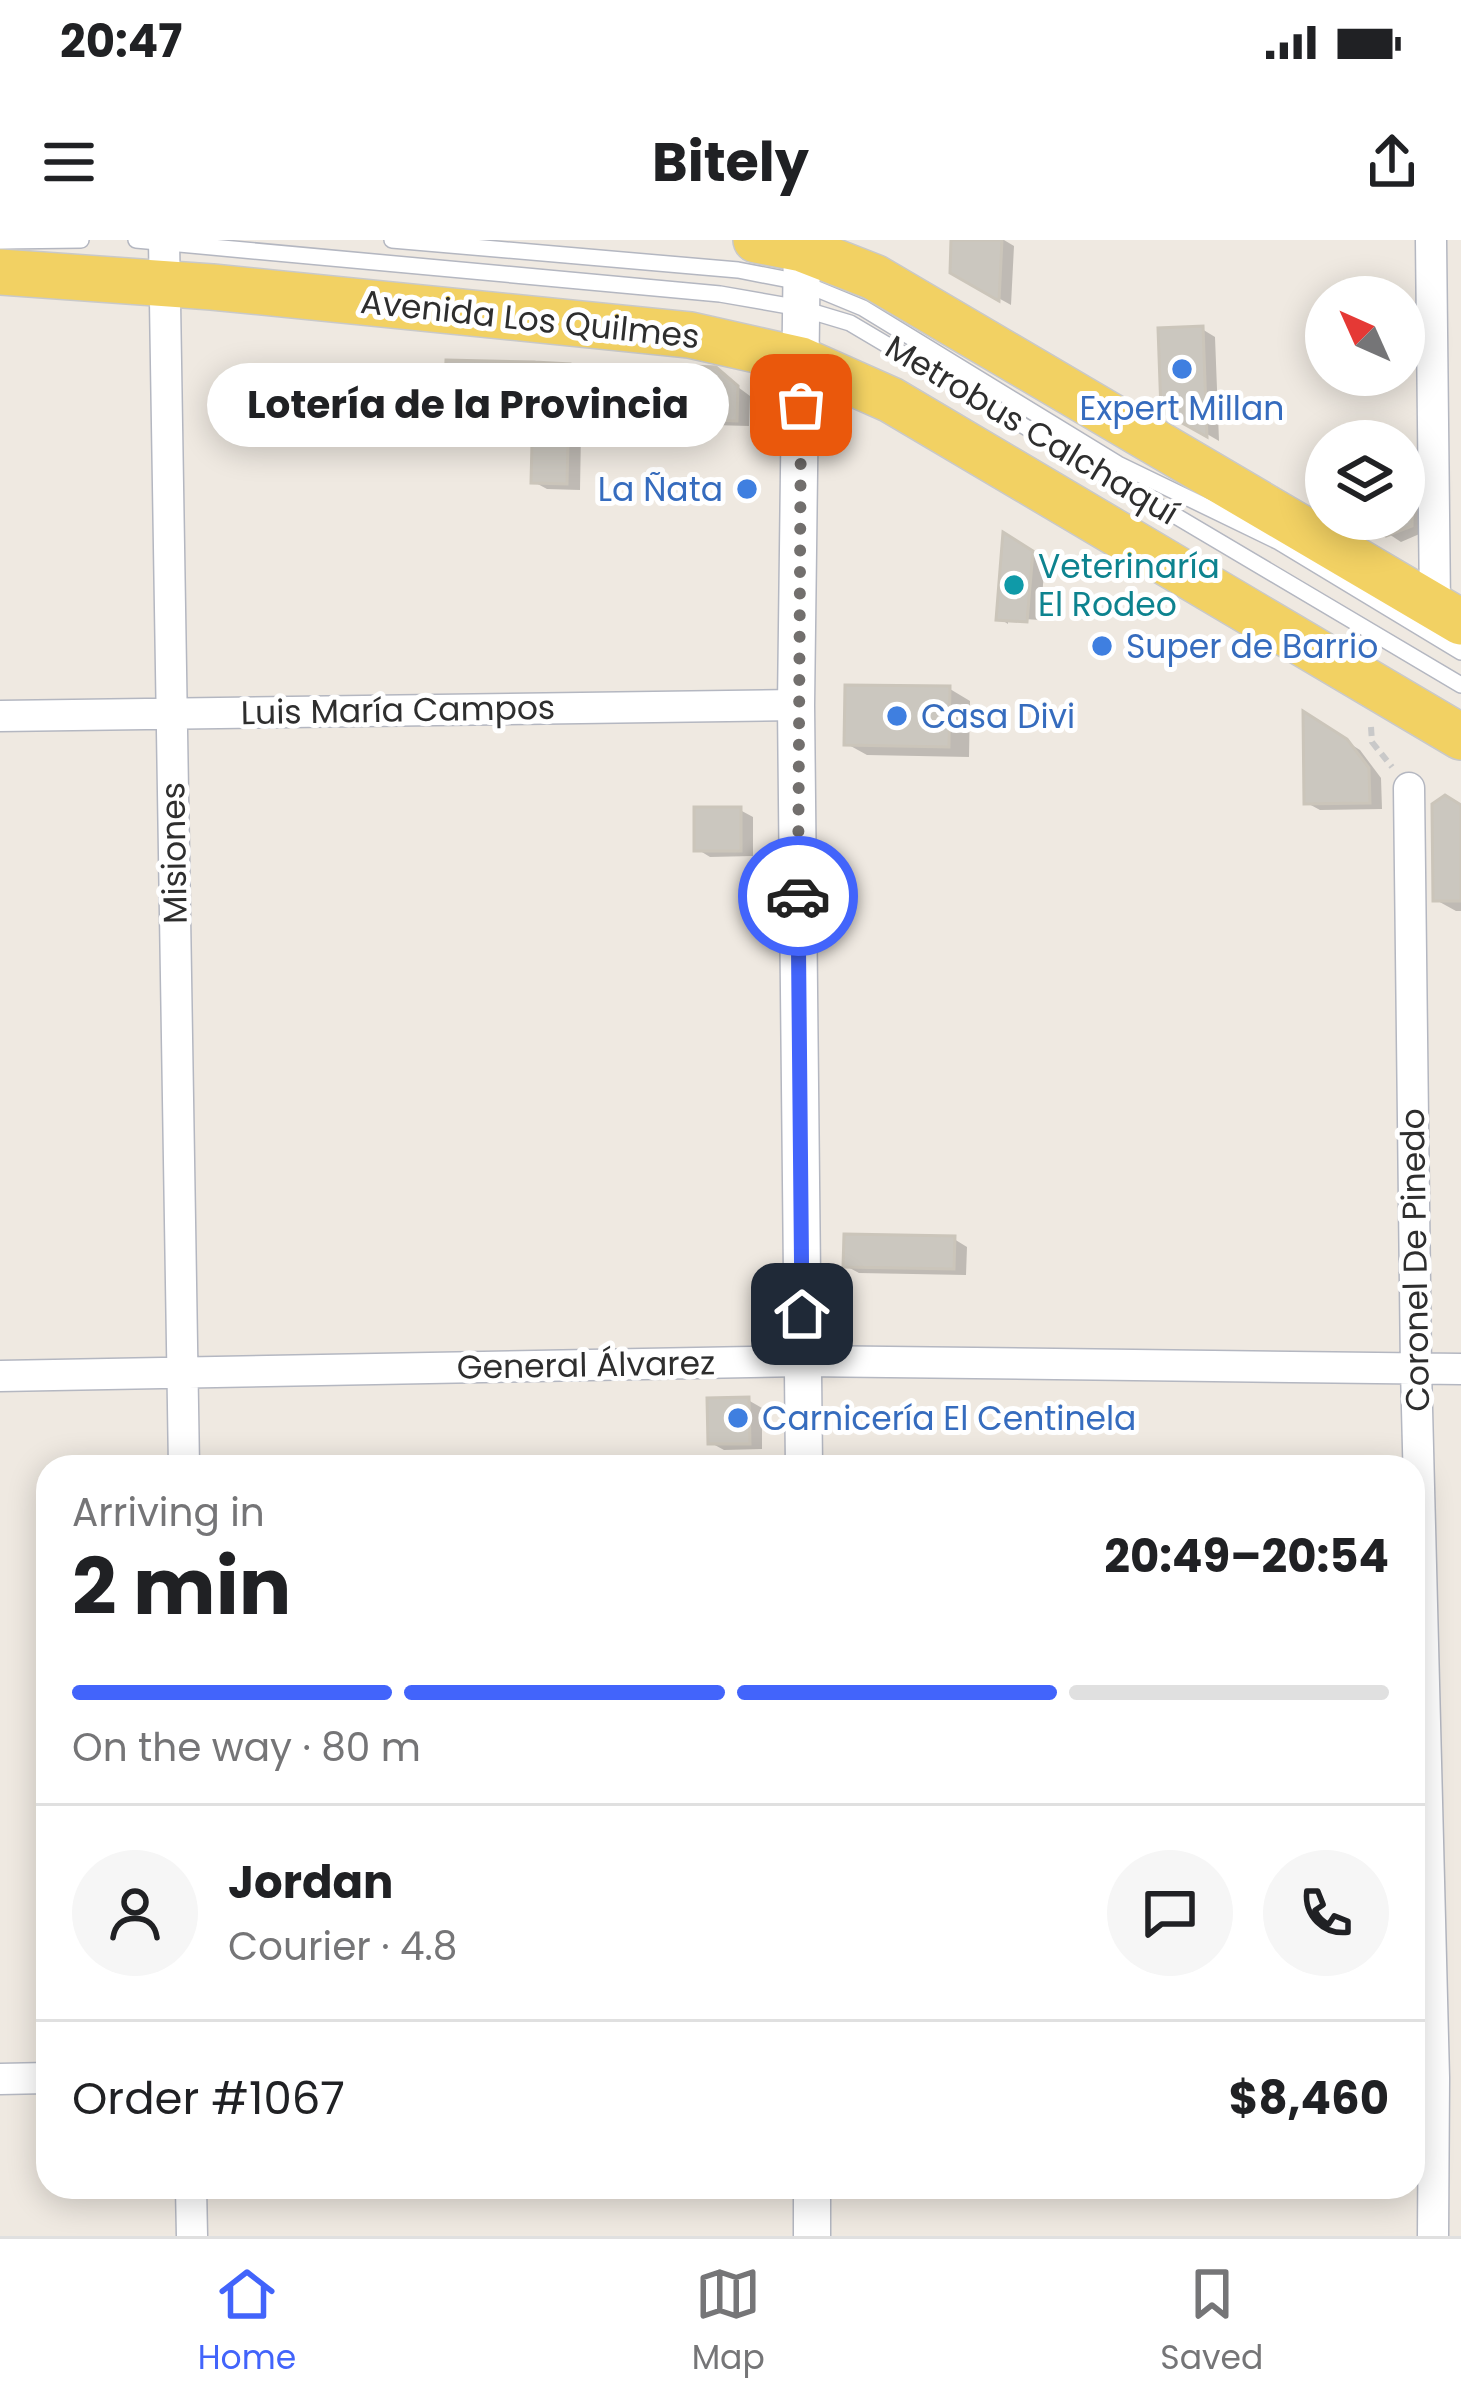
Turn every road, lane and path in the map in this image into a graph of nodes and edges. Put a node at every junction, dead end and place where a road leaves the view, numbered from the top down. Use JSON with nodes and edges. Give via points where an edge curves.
{"nodes":[{"id":1,"x":81,"y":240,"type":"edge"},
{"id":2,"x":392,"y":240,"type":"edge"},
{"id":3,"x":756,"y":240,"type":"edge"},
{"id":4,"x":1430,"y":240,"type":"edge"},
{"id":5,"x":0,"y":241,"type":"edge"},
{"id":6,"x":158,"y":251,"type":"edge"},
{"id":7,"x":801,"y":270,"type":"edge"},
{"id":8,"x":0,"y":272,"type":"edge"},
{"id":9,"x":801,"y":360,"type":"junction"},
{"id":10,"x":1448,"y":614,"type":"edge"},
{"id":11,"x":1461,"y":652,"type":"edge"},
{"id":12,"x":1461,"y":685,"type":"edge"},
{"id":13,"x":796,"y":705,"type":"junction"},
{"id":14,"x":171,"y":713,"type":"junction"},
{"id":15,"x":0,"y":716,"type":"edge"},
{"id":16,"x":1461,"y":737,"type":"edge"},
{"id":17,"x":1409,"y":788,"type":"dead end"},
{"id":18,"x":802,"y":1361,"type":"junction"},
{"id":19,"x":1416,"y":1369,"type":"junction"},
{"id":20,"x":1461,"y":1370,"type":"edge"},
{"id":21,"x":183,"y":1373,"type":"junction"},
{"id":22,"x":0,"y":1376,"type":"edge"},
{"id":23,"x":184,"y":1455,"type":"edge"},
{"id":24,"x":803,"y":1455,"type":"edge"},
{"id":25,"x":1418,"y":1455,"type":"edge"},
{"id":26,"x":1425,"y":1688,"type":"edge"},
{"id":27,"x":36,"y":2078,"type":"edge"},
{"id":28,"x":1436,"y":2078,"type":"edge"},
{"id":29,"x":0,"y":2079,"type":"edge"},
{"id":30,"x":191,"y":2199,"type":"edge"},
{"id":31,"x":812,"y":2199,"type":"edge"},
{"id":32,"x":193,"y":2236,"type":"edge"},
{"id":33,"x":812,"y":2236,"type":"edge"},
{"id":34,"x":1433,"y":2236,"type":"edge"}],
"edges":[{"from":1,"to":5,"type":"lane"},
{"from":2,"to":7,"type":"lane","name":"Metrobus Calchaquí"},
{"from":3,"to":7,"type":"main road"},
{"from":4,"to":10,"type":"street"},
{"from":6,"to":7,"type":"lane","name":"Metrobus Calchaquí","via":[[720,294]]},
{"from":6,"to":8,"type":"main road","name":"Avenida Los Quilmes"},
{"from":6,"to":9,"type":"main road","name":"Avenida Los Quilmes","via":[[690,334]]},
{"from":6,"to":14,"type":"street","name":"Misiones"},
{"from":7,"to":9,"type":"street"},
{"from":7,"to":10,"type":"main road","via":[[894,288]]},
{"from":7,"to":11,"type":"lane","name":"Metrobus Calchaquí","via":[[1118,464],[1280,542]]},
{"from":7,"to":12,"type":"lane","name":"Metrobus Calchaquí","via":[[850,323]]},
{"from":9,"to":13,"type":"street"},
{"from":9,"to":16,"type":"main road","name":"Avenida Los Quilmes","via":[[891,400]]},
{"from":13,"to":14,"type":"street","name":"Luis María Campos"},
{"from":13,"to":18,"type":"street"},
{"from":14,"to":15,"type":"street","name":"Luis María Campos"},
{"from":14,"to":21,"type":"street","name":"Misiones"},
{"from":17,"to":19,"type":"street","name":"Coronel De Pinedo"},
{"from":18,"to":19,"type":"street","name":"General Álvarez"},
{"from":18,"to":21,"type":"street","name":"General Álvarez"},
{"from":18,"to":24,"type":"street"},
{"from":19,"to":20,"type":"street","name":"General Álvarez"},
{"from":19,"to":25,"type":"street","name":"Coronel De Pinedo"},
{"from":21,"to":22,"type":"street","name":"General Álvarez"},
{"from":21,"to":23,"type":"street","name":"Misiones"},
{"from":26,"to":28,"type":"street","name":"Coronel De Pinedo"},
{"from":27,"to":29,"type":"street"},
{"from":28,"to":34,"type":"street","name":"Coronel De Pinedo"},
{"from":30,"to":32,"type":"street"},
{"from":31,"to":33,"type":"street"}]}
